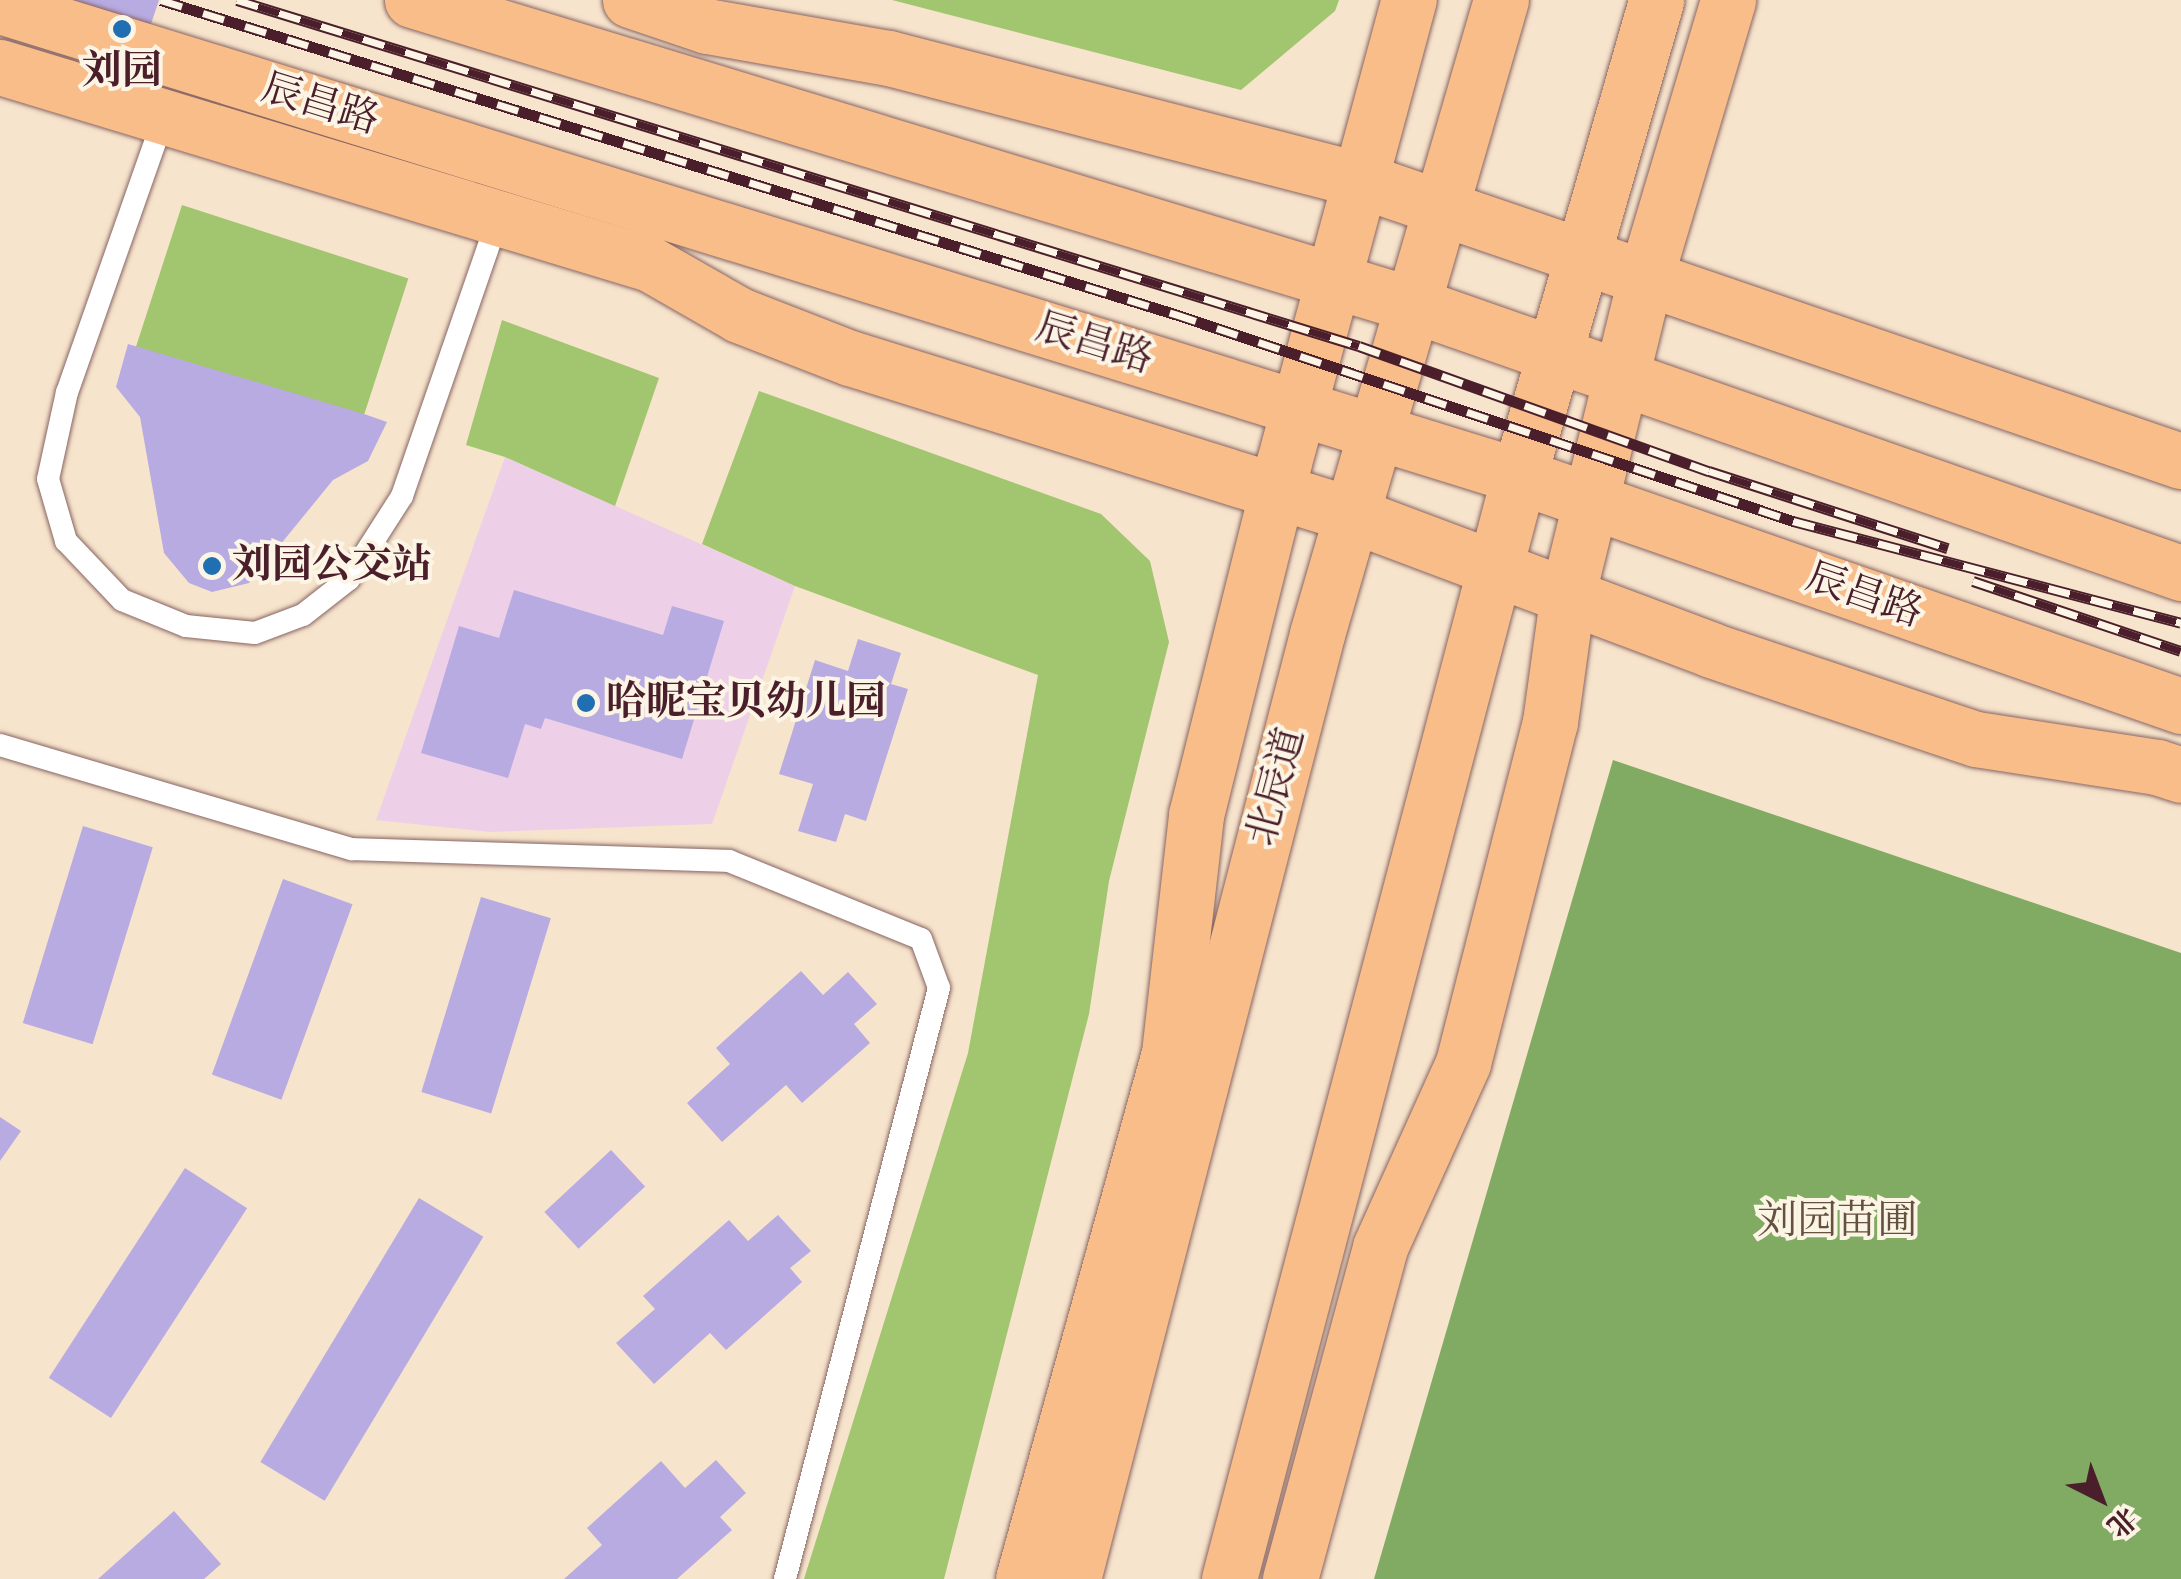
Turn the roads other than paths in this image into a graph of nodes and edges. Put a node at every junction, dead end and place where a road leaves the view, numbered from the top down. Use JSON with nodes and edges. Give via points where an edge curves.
{"nodes":[{"id":1,"x":412,"y":0,"type":"edge"},
{"id":2,"x":630,"y":0,"type":"edge"},
{"id":3,"x":1409,"y":0,"type":"edge"},
{"id":4,"x":1500,"y":0,"type":"edge"},
{"id":5,"x":1656,"y":0,"type":"edge"},
{"id":6,"x":1728,"y":0,"type":"edge"},
{"id":7,"x":0,"y":6,"type":"edge"},
{"id":8,"x":72,"y":29,"type":"junction"},
{"id":9,"x":2,"y":72,"type":"edge"},
{"id":10,"x":164,"y":117,"type":"junction"},
{"id":11,"x":1362,"y":181,"type":"junction"},
{"id":12,"x":1441,"y":205,"type":"junction"},
{"id":13,"x":500,"y":216,"type":"junction"},
{"id":14,"x":1583,"y":256,"type":"junction"},
{"id":15,"x":1645,"y":279,"type":"junction"},
{"id":16,"x":1335,"y":281,"type":"junction"},
{"id":17,"x":1412,"y":304,"type":"junction"},
{"id":18,"x":1554,"y":353,"type":"junction"},
{"id":19,"x":1622,"y":379,"type":"junction"},
{"id":20,"x":1300,"y":407,"type":"junction"},
{"id":21,"x":1374,"y":430,"type":"junction"},
{"id":22,"x":2181,"y":461,"type":"edge"},
{"id":23,"x":1519,"y":476,"type":"junction"},
{"id":24,"x":1278,"y":491,"type":"junction"},
{"id":25,"x":1590,"y":500,"type":"junction"},
{"id":26,"x":1350,"y":514,"type":"junction"},
{"id":27,"x":1495,"y":566,"type":"junction"},
{"id":28,"x":2181,"y":573,"type":"edge"},
{"id":29,"x":1568,"y":592,"type":"junction"},
{"id":30,"x":2181,"y":706,"type":"edge"},
{"id":31,"x":0,"y":745,"type":"edge"},
{"id":32,"x":2181,"y":776,"type":"edge"},
{"id":33,"x":785,"y":1579,"type":"edge"},
{"id":34,"x":1023,"y":1579,"type":"edge"},
{"id":35,"x":1072,"y":1579,"type":"edge"},
{"id":36,"x":1229,"y":1579,"type":"edge"},
{"id":37,"x":1290,"y":1579,"type":"edge"}],
"edges":[{"from":1,"to":16,"type":"main road"},
{"from":2,"to":11,"type":"main road","via":[[707,26],[888,58]]},
{"from":3,"to":11,"type":"main road"},
{"from":4,"to":12,"type":"main road","name":"北辰道"},
{"from":5,"to":14,"type":"main road"},
{"from":6,"to":15,"type":"main road"},
{"from":7,"to":8,"type":"main road","name":"辰昌路"},
{"from":8,"to":10,"type":"main road"},
{"from":8,"to":20,"type":"main road","name":"辰昌路"},
{"from":9,"to":10,"type":"main road"},
{"from":10,"to":13,"type":"main road"},
{"from":10,"to":13,"type":"lane","via":[[67,392],[48,479],[66,541],[122,600],[186,626],[255,633],[303,615],[349,579],[402,496]]},
{"from":11,"to":12,"type":"main road"},
{"from":11,"to":16,"type":"main road"},
{"from":12,"to":14,"type":"main road"},
{"from":12,"to":17,"type":"main road","name":"北辰道"},
{"from":13,"to":24,"type":"main road","via":[[650,264],[739,316],[850,358]]},
{"from":14,"to":15,"type":"main road"},
{"from":14,"to":18,"type":"main road"},
{"from":15,"to":19,"type":"main road"},
{"from":15,"to":22,"type":"main road"},
{"from":16,"to":17,"type":"main road"},
{"from":16,"to":20,"type":"main road"},
{"from":17,"to":18,"type":"main road"},
{"from":17,"to":21,"type":"main road","name":"北辰道"},
{"from":18,"to":19,"type":"main road"},
{"from":18,"to":23,"type":"main road"},
{"from":19,"to":25,"type":"main road"},
{"from":19,"to":28,"type":"main road"},
{"from":20,"to":21,"type":"main road","name":"辰昌路"},
{"from":20,"to":24,"type":"main road"},
{"from":21,"to":23,"type":"main road","name":"辰昌路"},
{"from":21,"to":26,"type":"main road","name":"北辰道"},
{"from":23,"to":25,"type":"main road","name":"辰昌路"},
{"from":23,"to":27,"type":"main road"},
{"from":24,"to":26,"type":"main road"},
{"from":24,"to":34,"type":"main road","via":[[1196,816],[1169,1053]]},
{"from":25,"to":29,"type":"main road"},
{"from":25,"to":30,"type":"main road","name":"辰昌路"},
{"from":26,"to":27,"type":"main road"},
{"from":26,"to":35,"type":"main road","name":"北辰道"},
{"from":27,"to":29,"type":"main road"},
{"from":27,"to":36,"type":"main road"},
{"from":29,"to":32,"type":"main road","via":[[1711,650],[1976,739]]},
{"from":29,"to":37,"type":"main road","via":[[1550,722],[1463,1063],[1380,1247]]},
{"from":31,"to":33,"type":"lane","via":[[352,848],[729,861],[921,940],[939,988]]}]}
